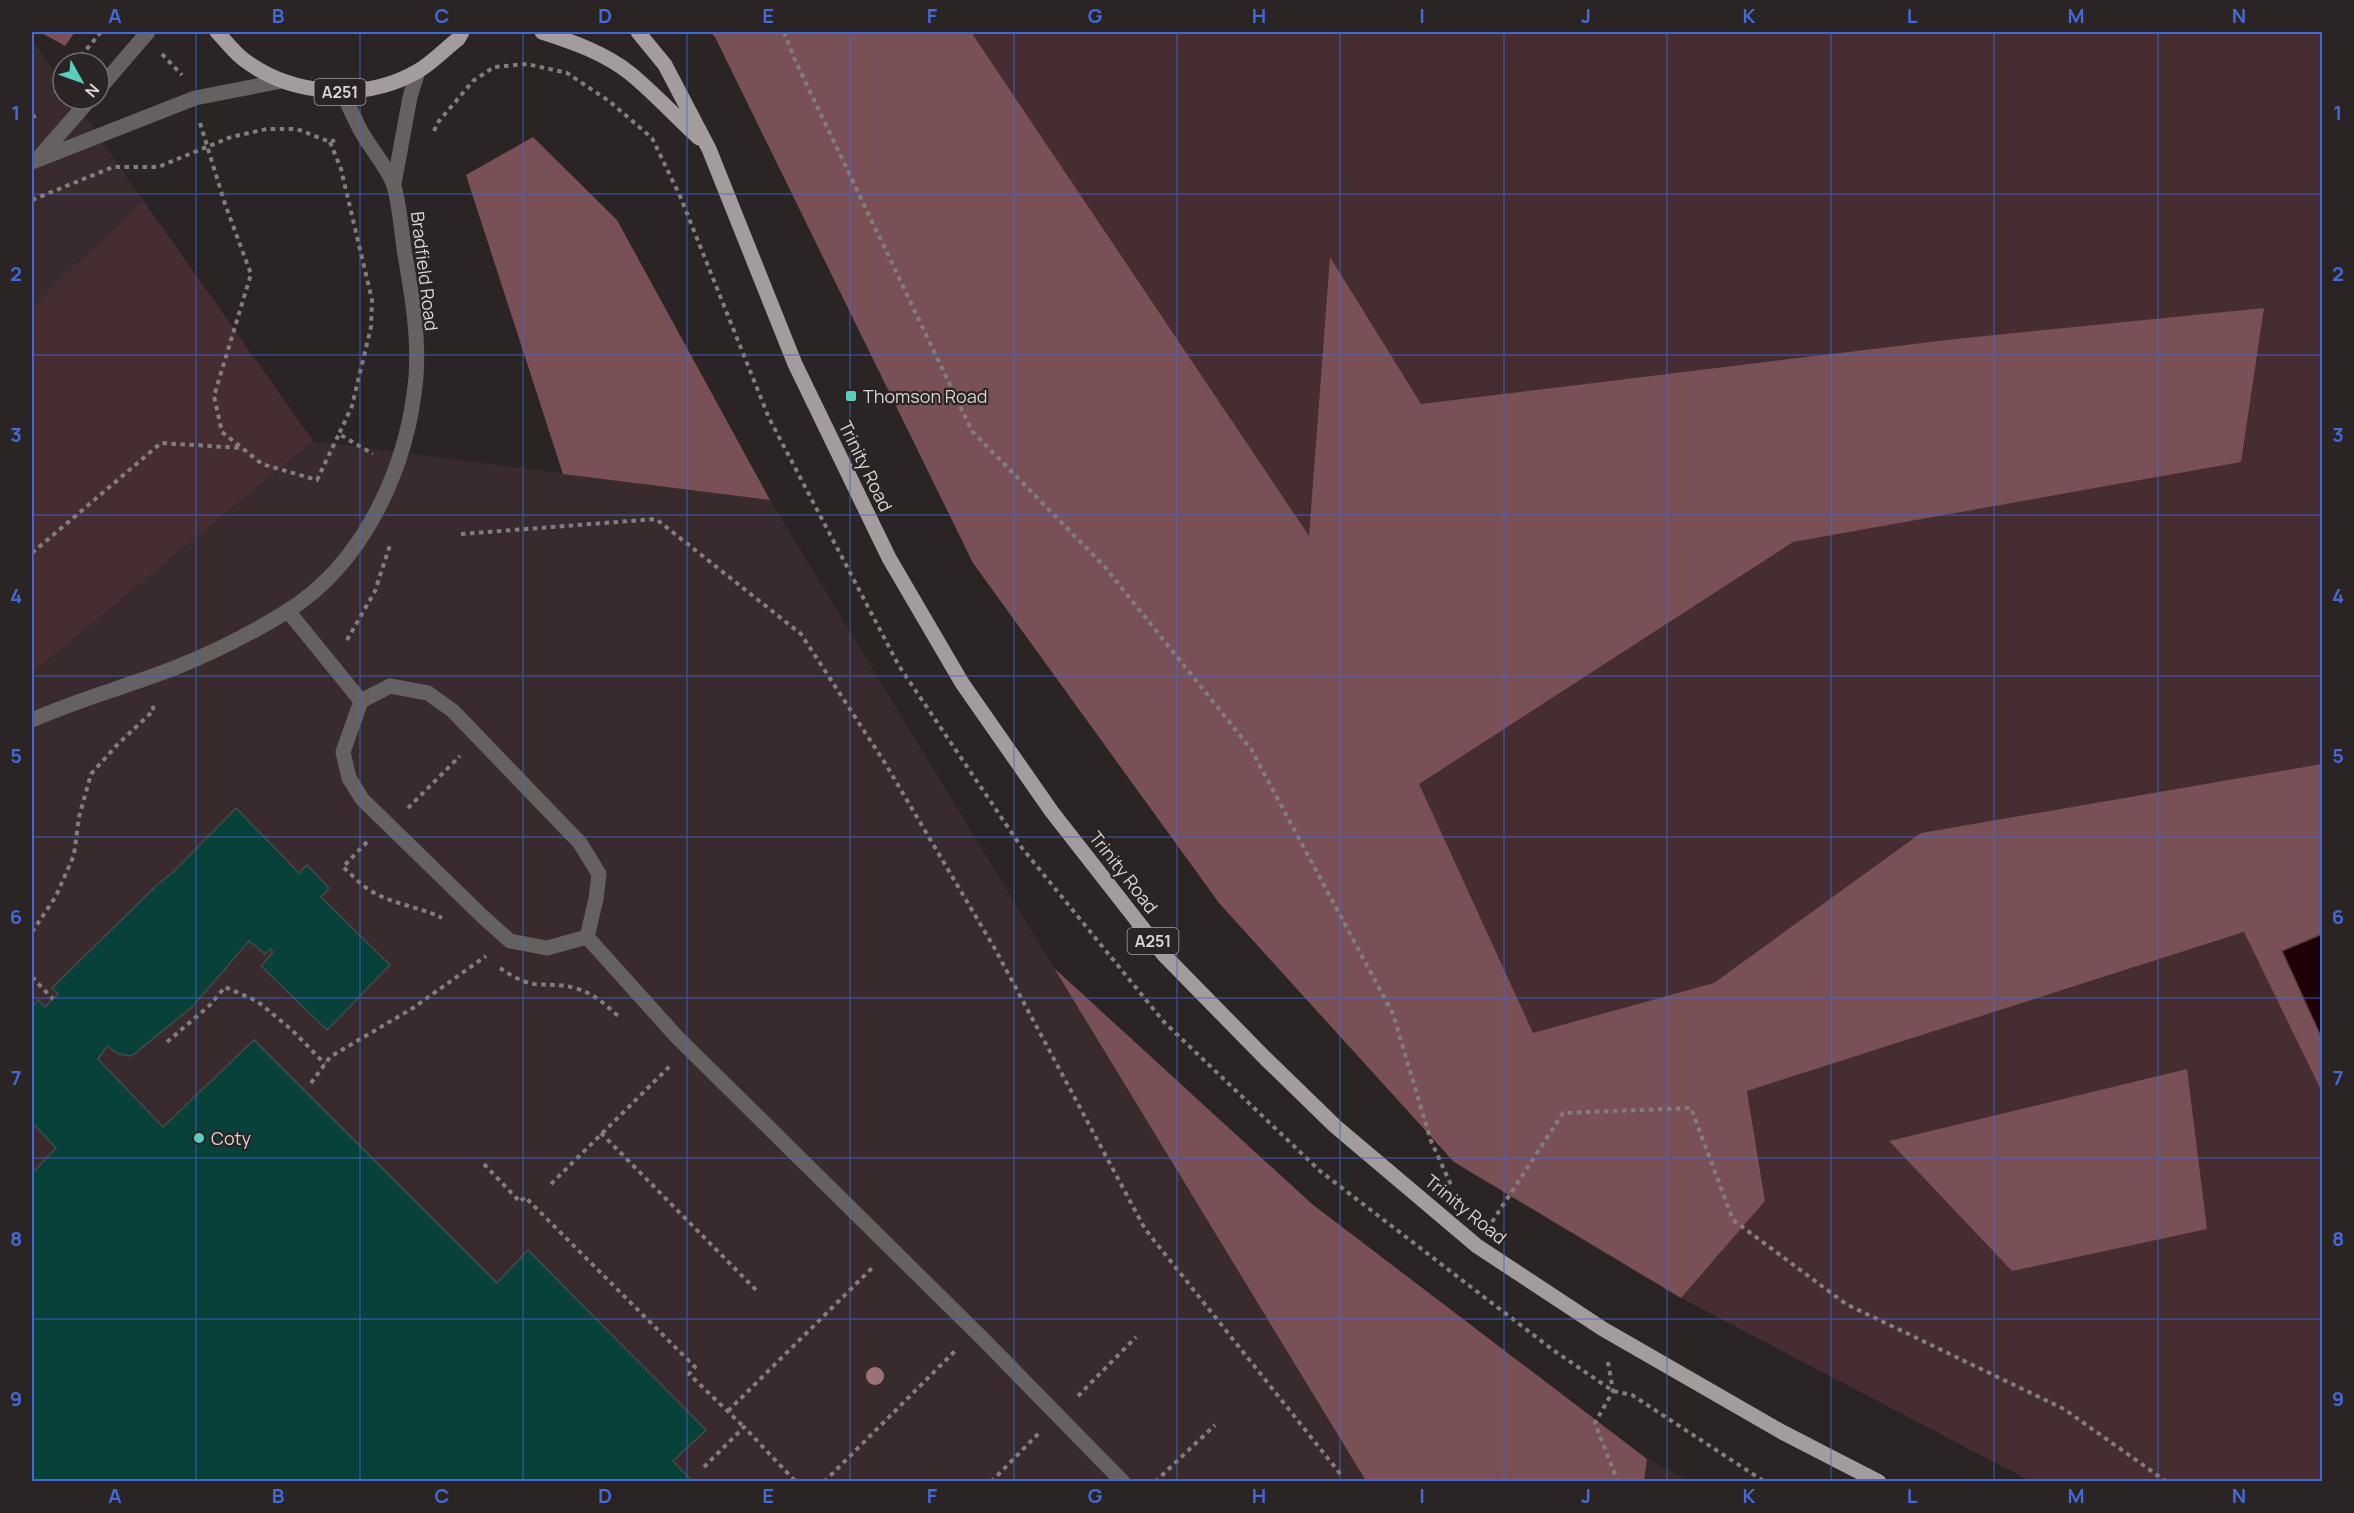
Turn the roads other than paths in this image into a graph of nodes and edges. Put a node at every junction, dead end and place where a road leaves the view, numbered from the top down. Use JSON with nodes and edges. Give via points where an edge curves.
{"nodes":[{"id":1,"x":148,"y":32,"type":"edge"},
{"id":2,"x":217,"y":32,"type":"edge"},
{"id":3,"x":478,"y":32,"type":"edge"},
{"id":4,"x":542,"y":32,"type":"edge"},
{"id":5,"x":638,"y":32,"type":"edge"},
{"id":6,"x":460,"y":35,"type":"edge"},
{"id":7,"x":418,"y":71,"type":"junction"},
{"id":8,"x":111,"y":75,"type":"edge"},
{"id":9,"x":282,"y":81,"type":"junction"},
{"id":10,"x":342,"y":92,"type":"junction"},
{"id":11,"x":79,"y":111,"type":"edge"},
{"id":12,"x":709,"y":149,"type":"junction"},
{"id":13,"x":35,"y":160,"type":"edge"},
{"id":14,"x":394,"y":184,"type":"junction"},
{"id":15,"x":288,"y":611,"type":"junction"},
{"id":16,"x":361,"y":702,"type":"junction"},
{"id":17,"x":32,"y":720,"type":"edge"},
{"id":18,"x":587,"y":936,"type":"junction"},
{"id":19,"x":1123,"y":1482,"type":"edge"},
{"id":20,"x":1880,"y":1482,"type":"edge"}],
"edges":[{"from":1,"to":8,"type":"lane"},
{"from":2,"to":9,"type":"main road","number":"A251","via":[[243,58]]},
{"from":3,"to":6,"type":"main road","number":"A251"},
{"from":4,"to":12,"type":"main road","name":"Trinity Road","number":"A251","via":[[599,54],[630,73]]},
{"from":5,"to":12,"type":"main road","name":"Trinity Road","number":"A251","via":[[665,65]]},
{"from":6,"to":7,"type":"main road","number":"A251"},
{"from":7,"to":10,"type":"main road","number":"A251","via":[[376,88]]},
{"from":7,"to":14,"type":"lane"},
{"from":9,"to":10,"type":"main road","number":"A251"},
{"from":9,"to":13,"type":"lane","via":[[195,98]]},
{"from":10,"to":14,"type":"lane","name":"Bradfield Road","via":[[361,132]]},
{"from":11,"to":13,"type":"lane"},
{"from":12,"to":20,"type":"main road","name":"Trinity Road","number":"A251","via":[[795,364],[889,558],[962,683],[1045,803],[1163,954],[1335,1126],[1477,1246],[1603,1329],[1782,1432]]},
{"from":14,"to":15,"type":"lane","name":"Bradfield Road","via":[[414,307],[416,376],[397,468],[344,560]]},
{"from":15,"to":16,"type":"lane"},
{"from":15,"to":17,"type":"lane","name":"Bradfield Road","via":[[176,667]]},
{"from":16,"to":18,"type":"lane","via":[[390,686],[428,693],[453,711],[580,843],[599,874]]},
{"from":16,"to":18,"type":"lane","via":[[343,752],[349,778],[362,799],[510,941],[547,948]]},
{"from":18,"to":19,"type":"lane","via":[[676,1036]]}]}
